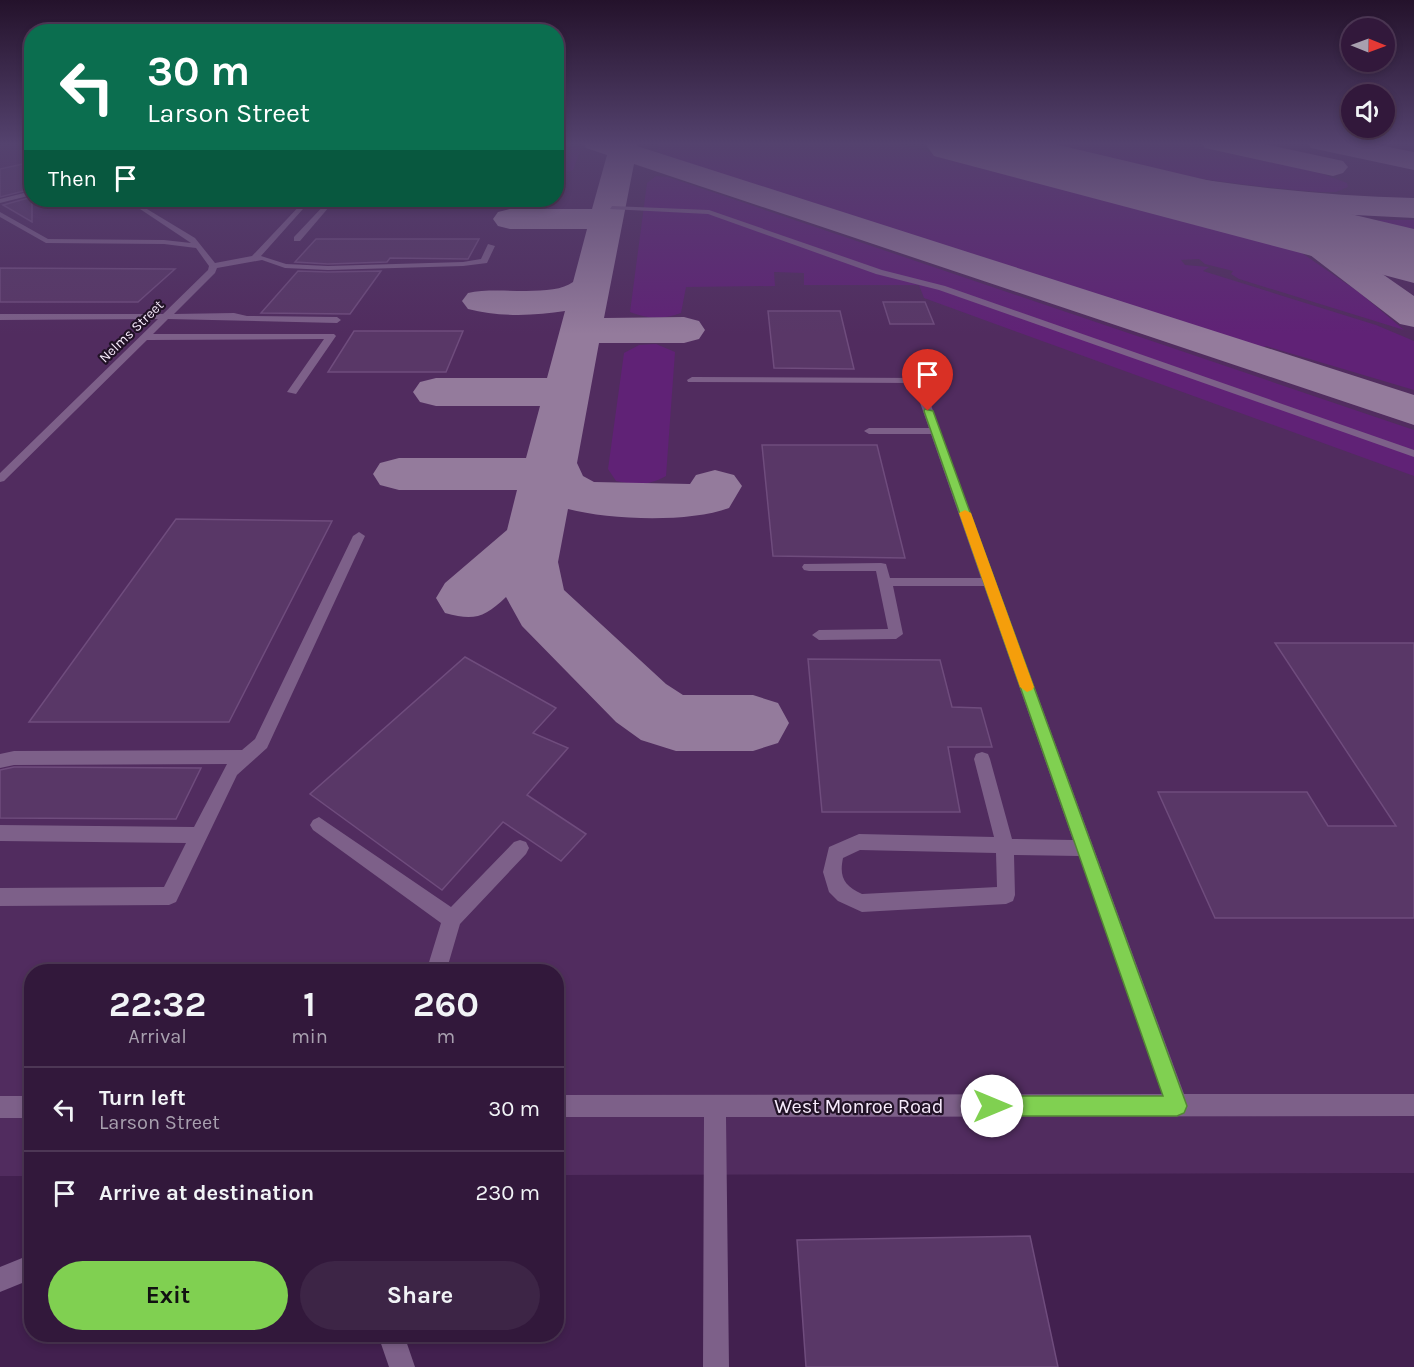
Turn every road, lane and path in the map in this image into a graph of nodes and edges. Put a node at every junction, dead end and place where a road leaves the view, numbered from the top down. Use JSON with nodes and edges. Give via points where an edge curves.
{"nodes":[{"id":1,"x":302,"y":207,"type":"edge"},
{"id":2,"x":326,"y":207,"type":"edge"},
{"id":3,"x":142,"y":208,"type":"dead end"},
{"id":4,"x":612,"y":208,"type":"dead end"},
{"id":5,"x":0,"y":214,"type":"edge"},
{"id":6,"x":297,"y":239,"type":"dead end"},
{"id":7,"x":197,"y":246,"type":"junction"},
{"id":8,"x":491,"y":246,"type":"dead end"},
{"id":9,"x":254,"y":259,"type":"junction"},
{"id":10,"x":213,"y":266,"type":"junction"},
{"id":11,"x":166,"y":316,"type":"junction"},
{"id":12,"x":0,"y":317,"type":"edge"},
{"id":13,"x":337,"y":320,"type":"dead end"},
{"id":14,"x":145,"y":337,"type":"junction"},
{"id":15,"x":692,"y":380,"type":"dead end"},
{"id":16,"x":292,"y":392,"type":"dead end"},
{"id":17,"x":869,"y":431,"type":"dead end"},
{"id":18,"x":936,"y":431,"type":"junction"},
{"id":19,"x":1414,"y":454,"type":"edge"},
{"id":20,"x":0,"y":479,"type":"edge"},
{"id":21,"x":359,"y":536,"type":"dead end"},
{"id":22,"x":809,"y":567,"type":"dead end"},
{"id":23,"x":885,"y":582,"type":"junction"},
{"id":24,"x":990,"y":582,"type":"junction"},
{"id":25,"x":819,"y":635,"type":"dead end"},
{"id":26,"x":244,"y":757,"type":"junction"},
{"id":27,"x":982,"y":759,"type":"dead end"},
{"id":28,"x":0,"y":761,"type":"edge"},
{"id":29,"x":319,"y":825,"type":"dead end"},
{"id":30,"x":0,"y":833,"type":"edge"},
{"id":31,"x":199,"y":835,"type":"junction"},
{"id":32,"x":1005,"y":846,"type":"junction"},
{"id":33,"x":520,"y":848,"type":"dead end"},
{"id":34,"x":1085,"y":848,"type":"junction"},
{"id":35,"x":0,"y":897,"type":"edge"},
{"id":36,"x":452,"y":919,"type":"junction"},
{"id":37,"x":438,"y":964,"type":"edge"},
{"id":38,"x":1414,"y":1105,"type":"edge"},
{"id":39,"x":564,"y":1106,"type":"edge"},
{"id":40,"x":715,"y":1106,"type":"junction"},
{"id":41,"x":1177,"y":1106,"type":"junction"},
{"id":42,"x":0,"y":1107,"type":"edge"},
{"id":43,"x":24,"y":1107,"type":"edge"},
{"id":44,"x":24,"y":1270,"type":"edge"},
{"id":45,"x":0,"y":1280,"type":"edge"},
{"id":46,"x":393,"y":1342,"type":"edge"},
{"id":47,"x":402,"y":1367,"type":"edge"},
{"id":48,"x":716,"y":1367,"type":"edge"}],
"edges":[{"from":1,"to":9,"type":"street"},
{"from":2,"to":6,"type":"street"},
{"from":3,"to":7,"type":"street"},
{"from":4,"to":19,"type":"street","via":[[709,212],[879,272],[942,288]]},
{"from":5,"to":7,"type":"street","via":[[46,241]]},
{"from":7,"to":10,"type":"street"},
{"from":8,"to":9,"type":"street","via":[[484,261],[463,264],[328,268],[285,266]]},
{"from":9,"to":10,"type":"street"},
{"from":10,"to":11,"type":"street","name":"Nelms Street"},
{"from":11,"to":12,"type":"street"},
{"from":11,"to":13,"type":"street"},
{"from":11,"to":14,"type":"street","name":"Nelms Street"},
{"from":14,"to":16,"type":"street","via":[[331,336]]},
{"from":14,"to":20,"type":"street","name":"Nelms Street"},
{"from":15,"to":18,"type":"street","via":[[917,380]]},
{"from":17,"to":18,"type":"street"},
{"from":18,"to":24,"type":"street"},
{"from":21,"to":26,"type":"street","via":[[261,743]]},
{"from":22,"to":23,"type":"street","via":[[881,567]]},
{"from":23,"to":24,"type":"street"},
{"from":23,"to":25,"type":"street","via":[[896,634]]},
{"from":24,"to":34,"type":"street"},
{"from":26,"to":28,"type":"street"},
{"from":26,"to":31,"type":"street","via":[[231,770]]},
{"from":27,"to":32,"type":"street"},
{"from":29,"to":36,"type":"street"},
{"from":30,"to":31,"type":"street"},
{"from":31,"to":35,"type":"street","via":[[169,896]]},
{"from":32,"to":32,"type":"street","via":[[859,842],[835,853],[833,882],[843,897],[862,903],[1006,895]]},
{"from":32,"to":34,"type":"street"},
{"from":33,"to":36,"type":"street"},
{"from":34,"to":41,"type":"street"},
{"from":36,"to":37,"type":"street"},
{"from":38,"to":41,"type":"street","name":"West Monroe Road"},
{"from":39,"to":40,"type":"street","name":"West Monroe Road"},
{"from":40,"to":41,"type":"street","name":"West Monroe Road"},
{"from":40,"to":48,"type":"street"},
{"from":42,"to":43,"type":"street"},
{"from":44,"to":45,"type":"street"},
{"from":46,"to":47,"type":"street"}]}
